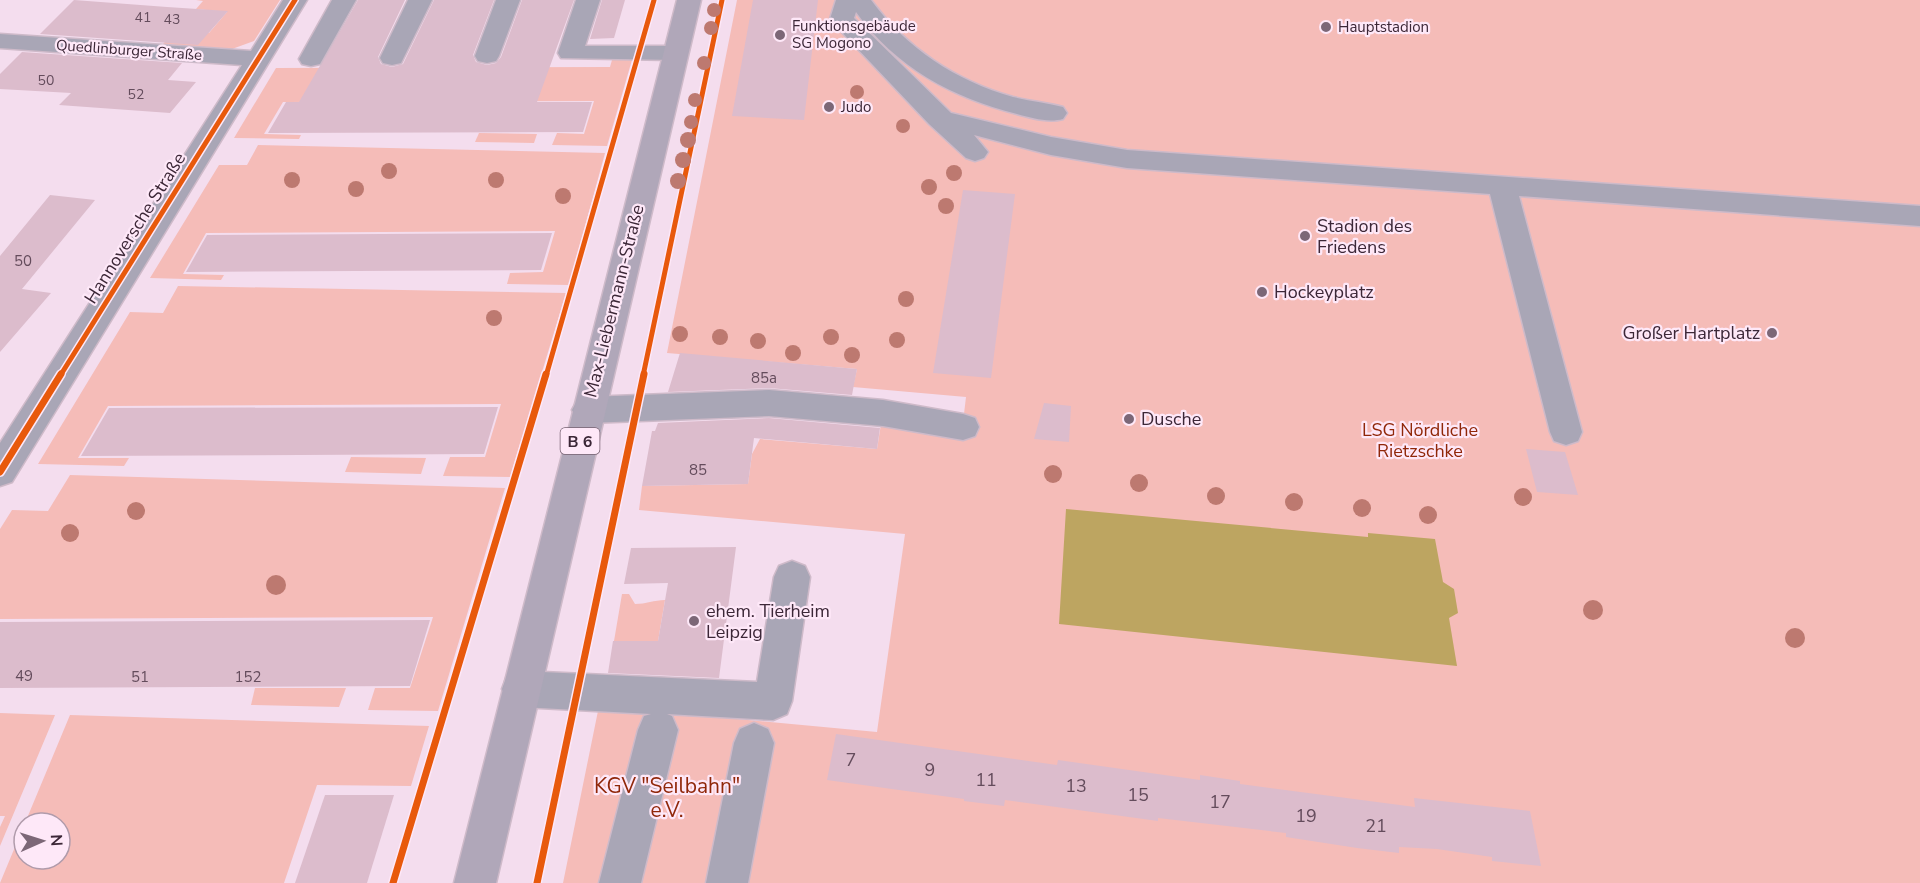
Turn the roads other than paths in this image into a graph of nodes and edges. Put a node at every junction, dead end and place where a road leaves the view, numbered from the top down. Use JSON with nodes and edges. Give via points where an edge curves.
{"nodes":[{"id":1,"x":295,"y":0,"type":"edge"},
{"id":2,"x":344,"y":0,"type":"edge"},
{"id":3,"x":420,"y":0,"type":"edge"},
{"id":4,"x":508,"y":0,"type":"edge"},
{"id":5,"x":588,"y":0,"type":"edge"},
{"id":6,"x":689,"y":0,"type":"edge"},
{"id":7,"x":848,"y":0,"type":"edge"},
{"id":8,"x":859,"y":0,"type":"edge"},
{"id":9,"x":0,"y":40,"type":"edge"},
{"id":10,"x":675,"y":53,"type":"junction"},
{"id":11,"x":486,"y":56,"type":"dead end"},
{"id":12,"x":392,"y":58,"type":"dead end"},
{"id":13,"x":258,"y":59,"type":"junction"},
{"id":14,"x":311,"y":59,"type":"dead end"},
{"id":15,"x":1054,"y":113,"type":"dead end"},
{"id":16,"x":938,"y":118,"type":"junction"},
{"id":17,"x":975,"y":152,"type":"dead end"},
{"id":18,"x":1502,"y":186,"type":"junction"},
{"id":19,"x":1920,"y":216,"type":"edge"},
{"id":20,"x":588,"y":410,"type":"junction"},
{"id":21,"x":963,"y":427,"type":"dead end"},
{"id":22,"x":1566,"y":432,"type":"dead end"},
{"id":23,"x":0,"y":472,"type":"edge"},
{"id":24,"x":792,"y":577,"type":"dead end"},
{"id":25,"x":521,"y":689,"type":"junction"},
{"id":26,"x":658,"y":730,"type":"dead end"},
{"id":27,"x":754,"y":743,"type":"dead end"},
{"id":28,"x":475,"y":883,"type":"edge"},
{"id":29,"x":620,"y":883,"type":"edge"},
{"id":30,"x":727,"y":883,"type":"edge"}],
"edges":[{"from":1,"to":13,"type":"street","name":"Hannoversche Straße"},
{"from":2,"to":14,"type":"street"},
{"from":3,"to":12,"type":"street"},
{"from":4,"to":11,"type":"street"},
{"from":5,"to":10,"type":"street","via":[[570,53]]},
{"from":6,"to":10,"type":"main road","name":"Max-Liebermann-Straße","number":"B 6"},
{"from":7,"to":16,"type":"street","via":[[842,19]]},
{"from":8,"to":15,"type":"street","via":[[887,36],[924,67],[982,97]]},
{"from":9,"to":13,"type":"street","name":"Quedlinburger Straße"},
{"from":10,"to":20,"type":"main road","name":"Max-Liebermann-Straße","number":"B 6"},
{"from":13,"to":23,"type":"street","name":"Hannoversche Straße"},
{"from":16,"to":17,"type":"street"},
{"from":16,"to":18,"type":"street","via":[[1051,146],[1127,159]]},
{"from":18,"to":19,"type":"street"},
{"from":18,"to":22,"type":"street"},
{"from":20,"to":21,"type":"street","via":[[769,403],[883,413]]},
{"from":20,"to":25,"type":"main road","name":"Max-Liebermann-Straße","number":"B 6"},
{"from":24,"to":25,"type":"street","via":[[774,701]]},
{"from":25,"to":28,"type":"main road","name":"Max-Liebermann-Straße","number":"B 6"},
{"from":26,"to":29,"type":"street"},
{"from":27,"to":30,"type":"street"}]}
